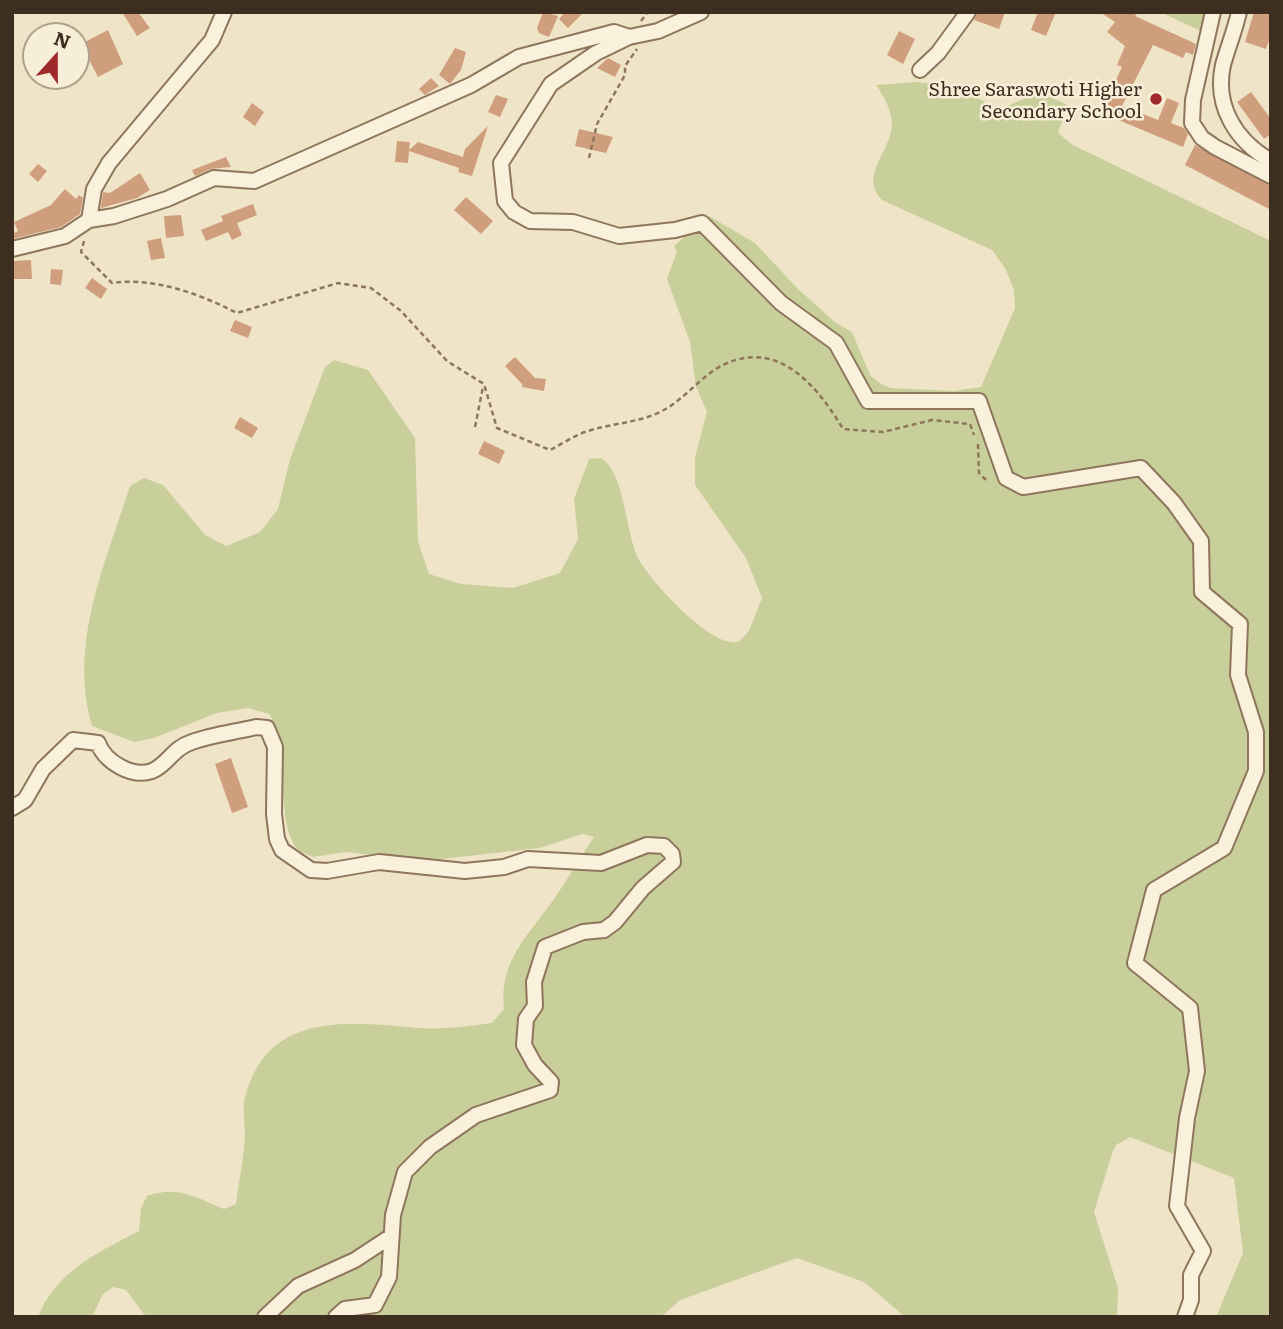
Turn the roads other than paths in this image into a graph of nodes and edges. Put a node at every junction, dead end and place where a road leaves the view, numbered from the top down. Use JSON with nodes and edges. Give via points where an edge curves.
{"nodes":[{"id":1,"x":225,"y":12,"type":"edge"},
{"id":2,"x":701,"y":12,"type":"edge"},
{"id":3,"x":968,"y":12,"type":"edge"},
{"id":4,"x":1213,"y":12,"type":"edge"},
{"id":5,"x":1239,"y":12,"type":"edge"},
{"id":6,"x":633,"y":42,"type":"junction"},
{"id":7,"x":920,"y":71,"type":"dead end"},
{"id":8,"x":1271,"y":161,"type":"edge"},
{"id":9,"x":1271,"y":176,"type":"edge"},
{"id":10,"x":89,"y":220,"type":"junction"},
{"id":11,"x":12,"y":249,"type":"edge"},
{"id":12,"x":12,"y":808,"type":"edge"},
{"id":13,"x":390,"y":1237,"type":"junction"},
{"id":14,"x":265,"y":1317,"type":"edge"},
{"id":15,"x":336,"y":1317,"type":"edge"},
{"id":16,"x":1185,"y":1317,"type":"edge"}],
"edges":[{"from":1,"to":10,"type":"street","via":[[212,40],[109,163],[94,189]]},
{"from":2,"to":6,"type":"street"},
{"from":3,"to":7,"type":"street"},
{"from":4,"to":9,"type":"street","via":[[1192,123],[1208,142]]},
{"from":5,"to":8,"type":"street","via":[[1220,86],[1225,110],[1243,142]]},
{"from":6,"to":10,"type":"street","via":[[614,32],[519,57],[471,85],[254,181],[214,178],[114,216]]},
{"from":6,"to":16,"type":"street","via":[[596,53],[551,85],[501,163],[505,201],[514,212],[530,221],[573,222],[619,236],[702,223],[781,303],[836,343],[868,401],[979,401],[1006,478],[1023,487],[1141,468],[1201,541],[1202,592],[1240,624],[1238,675],[1256,732],[1255,771],[1224,848],[1154,890],[1135,963],[1190,1008],[1197,1071],[1177,1206],[1203,1251],[1191,1275],[1191,1300]]},
{"from":10,"to":11,"type":"street","via":[[65,236]]},
{"from":12,"to":13,"type":"street","via":[[25,800],[43,769],[73,740],[98,743],[102,753],[131,771],[151,771],[189,742],[256,727],[267,728],[275,747],[277,839],[282,850],[312,870],[379,862],[465,871],[528,859],[601,863],[646,845],[664,846],[672,853],[673,862],[615,922],[604,930],[583,932],[545,947],[524,1045],[551,1082],[550,1090],[476,1115],[430,1147],[405,1172]]},
{"from":13,"to":14,"type":"street","via":[[355,1260],[298,1286]]},
{"from":13,"to":15,"type":"street","via":[[390,1276],[375,1305],[345,1309]]}]}
